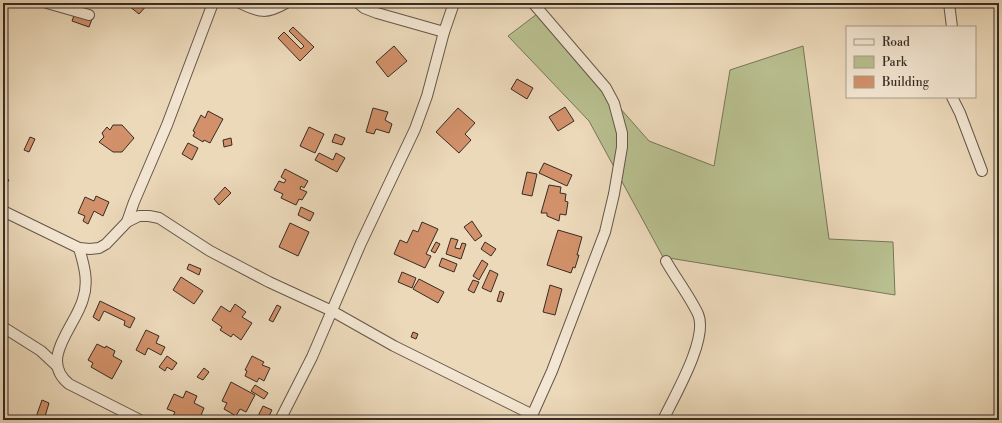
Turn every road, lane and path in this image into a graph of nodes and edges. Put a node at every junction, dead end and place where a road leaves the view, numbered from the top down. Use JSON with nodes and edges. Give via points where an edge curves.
{"nodes":[{"id":1,"x":47,"y":3,"type":"edge"},
{"id":2,"x":213,"y":3,"type":"edge"},
{"id":3,"x":240,"y":3,"type":"edge"},
{"id":4,"x":286,"y":3,"type":"edge"},
{"id":5,"x":358,"y":3,"type":"edge"},
{"id":6,"x":454,"y":3,"type":"edge"},
{"id":7,"x":533,"y":3,"type":"edge"},
{"id":8,"x":949,"y":3,"type":"edge"},
{"id":9,"x":89,"y":15,"type":"dead end"},
{"id":10,"x":952,"y":26,"type":"edge"},
{"id":11,"x":444,"y":32,"type":"junction"},
{"id":12,"x":952,"y":98,"type":"edge"},
{"id":13,"x":982,"y":171,"type":"dead end"},
{"id":14,"x":3,"y":211,"type":"edge"},
{"id":15,"x":127,"y":222,"type":"junction"},
{"id":16,"x":79,"y":248,"type":"junction"},
{"id":17,"x":666,"y":261,"type":"dead end"},
{"id":18,"x":332,"y":311,"type":"junction"},
{"id":19,"x":3,"y":327,"type":"edge"},
{"id":20,"x":57,"y":366,"type":"junction"},
{"id":21,"x":531,"y":418,"type":"edge"},
{"id":22,"x":140,"y":420,"type":"edge"},
{"id":23,"x":280,"y":420,"type":"edge"},
{"id":24,"x":662,"y":420,"type":"edge"}],
"edges":[{"from":1,"to":9,"type":"street"},
{"from":2,"to":15,"type":"street"},
{"from":3,"to":4,"type":"street","via":[[261,12],[273,10]]},
{"from":5,"to":11,"type":"street","via":[[377,13]]},
{"from":6,"to":11,"type":"street"},
{"from":7,"to":21,"type":"street","via":[[606,88],[614,103],[622,133],[622,147],[605,232],[552,371]]},
{"from":8,"to":10,"type":"street"},
{"from":11,"to":18,"type":"street","via":[[427,96],[415,129]]},
{"from":12,"to":13,"type":"street"},
{"from":14,"to":16,"type":"street"},
{"from":15,"to":16,"type":"street","via":[[99,248]]},
{"from":15,"to":18,"type":"street","via":[[139,216],[159,218],[210,250],[269,282]]},
{"from":16,"to":20,"type":"street","via":[[85,268],[86,284],[83,300],[56,357]]},
{"from":17,"to":24,"type":"street","via":[[698,314],[701,328],[686,373]]},
{"from":18,"to":21,"type":"street"},
{"from":18,"to":23,"type":"street"},
{"from":19,"to":20,"type":"street","via":[[41,351]]},
{"from":20,"to":22,"type":"street","via":[[58,373],[69,384]]}]}
